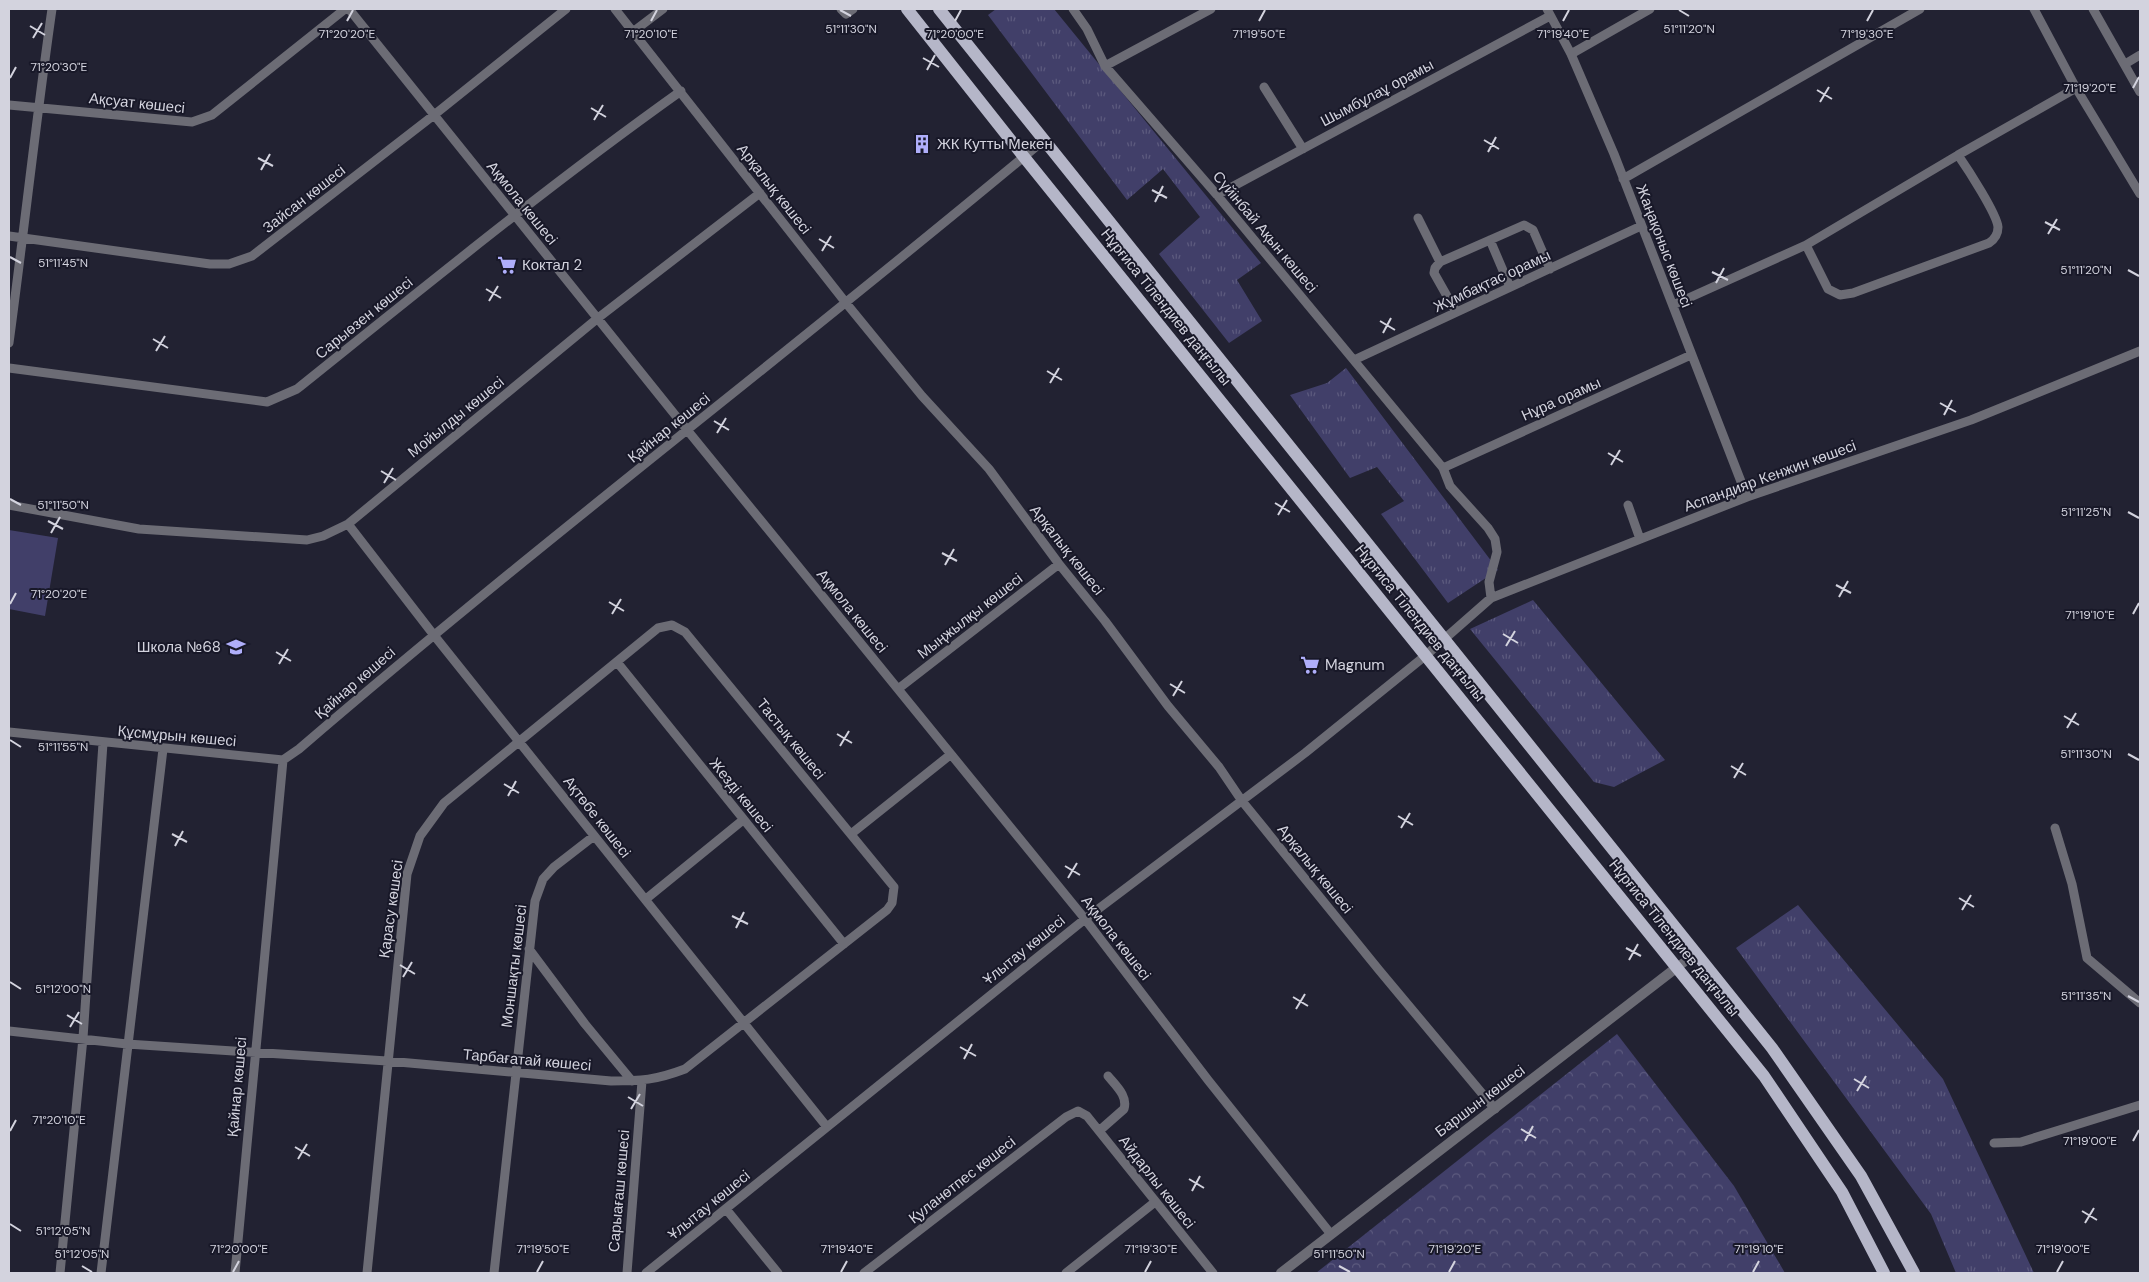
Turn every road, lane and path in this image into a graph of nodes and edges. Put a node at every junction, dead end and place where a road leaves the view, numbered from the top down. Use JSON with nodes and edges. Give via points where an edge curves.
{"nodes":[{"id":1,"x":52,"y":9,"type":"edge"},
{"id":2,"x":344,"y":9,"type":"edge"},
{"id":3,"x":349,"y":9,"type":"edge"},
{"id":4,"x":566,"y":9,"type":"edge"},
{"id":5,"x":615,"y":9,"type":"edge"},
{"id":6,"x":663,"y":9,"type":"edge"},
{"id":7,"x":907,"y":9,"type":"edge"},
{"id":8,"x":938,"y":9,"type":"edge"},
{"id":9,"x":1073,"y":9,"type":"edge"},
{"id":10,"x":1212,"y":9,"type":"edge"},
{"id":11,"x":1650,"y":9,"type":"edge"},
{"id":12,"x":1920,"y":9,"type":"edge"},
{"id":13,"x":2034,"y":9,"type":"edge"},
{"id":14,"x":2093,"y":9,"type":"edge"},
{"id":15,"x":1548,"y":12,"type":"edge"},
{"id":16,"x":634,"y":31,"type":"junction"},
{"id":17,"x":1570,"y":54,"type":"junction"},
{"id":18,"x":2140,"y":55,"type":"edge"},
{"id":19,"x":2125,"y":64,"type":"junction"},
{"id":20,"x":1105,"y":66,"type":"junction"},
{"id":21,"x":1264,"y":87,"type":"dead end"},
{"id":22,"x":2076,"y":88,"type":"junction"},
{"id":23,"x":681,"y":91,"type":"junction"},
{"id":24,"x":2140,"y":92,"type":"edge"},
{"id":25,"x":9,"y":105,"type":"edge"},
{"id":26,"x":38,"y":106,"type":"junction"},
{"id":27,"x":434,"y":115,"type":"junction"},
{"id":28,"x":1044,"y":140,"type":"junction"},
{"id":29,"x":1303,"y":149,"type":"junction"},
{"id":30,"x":1958,"y":155,"type":"junction"},
{"id":31,"x":1024,"y":157,"type":"junction"},
{"id":32,"x":1624,"y":179,"type":"junction"},
{"id":33,"x":760,"y":193,"type":"junction"},
{"id":34,"x":2140,"y":194,"type":"edge"},
{"id":35,"x":1217,"y":195,"type":"junction"},
{"id":36,"x":515,"y":215,"type":"junction"},
{"id":37,"x":1418,"y":218,"type":"dead end"},
{"id":38,"x":1641,"y":226,"type":"junction"},
{"id":39,"x":9,"y":236,"type":"edge"},
{"id":40,"x":23,"y":239,"type":"junction"},
{"id":41,"x":1490,"y":240,"type":"junction"},
{"id":42,"x":1806,"y":245,"type":"junction"},
{"id":43,"x":1440,"y":262,"type":"junction"},
{"id":44,"x":1550,"y":269,"type":"junction"},
{"id":45,"x":1510,"y":287,"type":"junction"},
{"id":46,"x":846,"y":304,"type":"junction"},
{"id":47,"x":1673,"y":305,"type":"junction"},
{"id":48,"x":1456,"y":312,"type":"junction"},
{"id":49,"x":598,"y":318,"type":"junction"},
{"id":50,"x":9,"y":343,"type":"edge"},
{"id":51,"x":2140,"y":351,"type":"edge"},
{"id":52,"x":1691,"y":355,"type":"junction"},
{"id":53,"x":1354,"y":360,"type":"junction"},
{"id":54,"x":9,"y":368,"type":"edge"},
{"id":55,"x":688,"y":431,"type":"junction"},
{"id":56,"x":1443,"y":468,"type":"junction"},
{"id":57,"x":1747,"y":498,"type":"junction"},
{"id":58,"x":9,"y":504,"type":"edge"},
{"id":59,"x":1628,"y":505,"type":"dead end"},
{"id":60,"x":348,"y":524,"type":"junction"},
{"id":61,"x":1640,"y":539,"type":"junction"},
{"id":62,"x":1058,"y":564,"type":"junction"},
{"id":63,"x":1491,"y":598,"type":"junction"},
{"id":64,"x":658,"y":628,"type":"joint"},
{"id":65,"x":433,"y":634,"type":"junction"},
{"id":66,"x":1444,"y":639,"type":"junction"},
{"id":67,"x":1425,"y":656,"type":"junction"},
{"id":68,"x":616,"y":662,"type":"junction"},
{"id":69,"x":898,"y":689,"type":"junction"},
{"id":70,"x":9,"y":732,"type":"edge"},
{"id":71,"x":520,"y":742,"type":"junction"},
{"id":72,"x":103,"y":743,"type":"junction"},
{"id":73,"x":162,"y":749,"type":"junction"},
{"id":74,"x":950,"y":755,"type":"junction"},
{"id":75,"x":283,"y":760,"type":"junction"},
{"id":76,"x":1242,"y":801,"type":"junction"},
{"id":77,"x":743,"y":820,"type":"junction"},
{"id":78,"x":2055,"y":828,"type":"dead end"},
{"id":79,"x":851,"y":834,"type":"junction"},
{"id":80,"x":594,"y":836,"type":"junction"},
{"id":81,"x":894,"y":886,"type":"joint"},
{"id":82,"x":646,"y":899,"type":"junction"},
{"id":83,"x":1085,"y":919,"type":"junction"},
{"id":84,"x":844,"y":944,"type":"junction"},
{"id":85,"x":529,"y":949,"type":"junction"},
{"id":86,"x":1697,"y":954,"type":"junction"},
{"id":87,"x":1676,"y":968,"type":"junction"},
{"id":88,"x":2140,"y":1003,"type":"edge"},
{"id":89,"x":744,"y":1022,"type":"junction"},
{"id":90,"x":9,"y":1031,"type":"edge"},
{"id":91,"x":83,"y":1038,"type":"junction"},
{"id":92,"x":127,"y":1044,"type":"junction"},
{"id":93,"x":254,"y":1051,"type":"junction"},
{"id":94,"x":387,"y":1061,"type":"junction"},
{"id":95,"x":516,"y":1072,"type":"junction"},
{"id":96,"x":1108,"y":1076,"type":"dead end"},
{"id":97,"x":632,"y":1081,"type":"junction"},
{"id":98,"x":642,"y":1081,"type":"junction"},
{"id":99,"x":2140,"y":1106,"type":"edge"},
{"id":100,"x":1495,"y":1109,"type":"junction"},
{"id":101,"x":1078,"y":1111,"type":"joint"},
{"id":102,"x":827,"y":1127,"type":"junction"},
{"id":103,"x":1099,"y":1131,"type":"junction"},
{"id":104,"x":1994,"y":1143,"type":"dead end"},
{"id":105,"x":1155,"y":1202,"type":"junction"},
{"id":106,"x":726,"y":1209,"type":"junction"},
{"id":107,"x":1330,"y":1233,"type":"junction"},
{"id":108,"x":60,"y":1273,"type":"edge"},
{"id":109,"x":101,"y":1273,"type":"edge"},
{"id":110,"x":235,"y":1273,"type":"edge"},
{"id":111,"x":367,"y":1273,"type":"edge"},
{"id":112,"x":494,"y":1273,"type":"edge"},
{"id":113,"x":627,"y":1273,"type":"edge"},
{"id":114,"x":646,"y":1273,"type":"edge"},
{"id":115,"x":778,"y":1273,"type":"edge"},
{"id":116,"x":864,"y":1273,"type":"edge"},
{"id":117,"x":1066,"y":1273,"type":"edge"},
{"id":118,"x":1213,"y":1273,"type":"edge"},
{"id":119,"x":1281,"y":1273,"type":"edge"},
{"id":120,"x":1884,"y":1273,"type":"edge"},
{"id":121,"x":1914,"y":1273,"type":"edge"}],
"edges":[{"from":1,"to":26,"type":"street"},
{"from":2,"to":26,"type":"street","name":"Ақсуат көшесі","via":[[212,115],[192,122]]},
{"from":3,"to":27,"type":"street","name":"Ақмола көшесі"},
{"from":4,"to":27,"type":"street","name":"Зайсан көшесі"},
{"from":5,"to":16,"type":"street","name":"Арқалық көшесі"},
{"from":6,"to":16,"type":"street"},
{"from":7,"to":31,"type":"main road","name":"Нұрғиса Тілендиев даңғылы"},
{"from":8,"to":28,"type":"main road","name":"Нұрғиса Тілендиев даңғылы"},
{"from":9,"to":20,"type":"street","name":"Сүйінбай Ақын көшесі"},
{"from":10,"to":20,"type":"street"},
{"from":11,"to":17,"type":"street"},
{"from":12,"to":32,"type":"street"},
{"from":13,"to":22,"type":"street"},
{"from":14,"to":19,"type":"street"},
{"from":15,"to":17,"type":"street","name":"Жаңақоныс көшесі"},
{"from":15,"to":29,"type":"street","name":"Шымбұлаұ орамы"},
{"from":16,"to":23,"type":"street","name":"Арқалық көшесі"},
{"from":17,"to":32,"type":"street","name":"Жаңақоныс көшесі"},
{"from":18,"to":19,"type":"street"},
{"from":19,"to":24,"type":"street"},
{"from":20,"to":35,"type":"street","name":"Сүйінбай Ақын көшесі"},
{"from":21,"to":29,"type":"street"},
{"from":22,"to":30,"type":"street"},
{"from":22,"to":34,"type":"street"},
{"from":23,"to":33,"type":"street","name":"Арқалық көшесі"},
{"from":23,"to":36,"type":"street","name":"Сарыөзен көшесі"},
{"from":25,"to":26,"type":"street","name":"Ақсуат көшесі"},
{"from":26,"to":40,"type":"street"},
{"from":27,"to":36,"type":"street","name":"Ақмола көшесі"},
{"from":27,"to":40,"type":"street","name":"Зайсан көшесі","via":[[252,256],[229,264]]},
{"from":28,"to":31,"type":"street","name":"Қайнар көшесі"},
{"from":28,"to":66,"type":"main road","name":"Нұрғиса Тілендиев даңғылы"},
{"from":29,"to":35,"type":"street","name":"Шымбұлаұ орамы"},
{"from":30,"to":42,"type":"street"},
{"from":30,"to":42,"type":"street","via":[[1998,224],[1997,234],[1989,243],[1840,295],[1828,289]]},
{"from":31,"to":46,"type":"street","name":"Қайнар көшесі"},
{"from":31,"to":67,"type":"main road","name":"Нұрғиса Тілендиев даңғылы"},
{"from":32,"to":38,"type":"street","name":"Жаңақоныс көшесі"},
{"from":33,"to":46,"type":"street","name":"Арқалық көшесі"},
{"from":33,"to":49,"type":"street","name":"Мойылды көшесі"},
{"from":35,"to":53,"type":"street","name":"Сүйінбай Ақын көшесі"},
{"from":36,"to":49,"type":"street","name":"Ақмола көшесі"},
{"from":36,"to":54,"type":"street","name":"Сарыөзен көшесі","via":[[297,389],[267,402]]},
{"from":37,"to":43,"type":"street"},
{"from":38,"to":44,"type":"street","name":"Жұмбақтас орамы"},
{"from":38,"to":47,"type":"street","name":"Жаңақоныс көшесі"},
{"from":39,"to":40,"type":"street","name":"Зайсан көшесі"},
{"from":40,"to":50,"type":"street"},
{"from":41,"to":43,"type":"street"},
{"from":41,"to":44,"type":"street","via":[[1524,225],[1529,227]]},
{"from":41,"to":45,"type":"street"},
{"from":42,"to":47,"type":"street"},
{"from":43,"to":48,"type":"street","via":[[1434,273]]},
{"from":44,"to":45,"type":"street","name":"Жұмбақтас орамы"},
{"from":45,"to":48,"type":"street","name":"Жұмбақтас орамы"},
{"from":46,"to":55,"type":"street","name":"Қайнар көшесі"},
{"from":46,"to":62,"type":"street","name":"Арқалық көшесі","via":[[922,396],[989,469]]},
{"from":47,"to":52,"type":"street","name":"Жаңақоныс көшесі"},
{"from":48,"to":53,"type":"street","name":"Жұмбақтас орамы"},
{"from":49,"to":55,"type":"street","name":"Ақмола көшесі"},
{"from":49,"to":60,"type":"street","name":"Мойылды көшесі"},
{"from":51,"to":57,"type":"street","name":"Аспандияр Кенжин көшесі","via":[[1971,420]]},
{"from":52,"to":56,"type":"street","name":"Нұра орамы"},
{"from":52,"to":57,"type":"street","name":"Жаңақоныс көшесі"},
{"from":53,"to":56,"type":"street","name":"Сүйінбай Ақын көшесі"},
{"from":55,"to":65,"type":"street","name":"Қайнар көшесі"},
{"from":55,"to":69,"type":"street","name":"Ақмола көшесі"},
{"from":56,"to":63,"type":"street","name":"Сүйінбай Ақын көшесі","via":[[1450,486],[1495,539],[1497,552],[1489,582]]},
{"from":57,"to":61,"type":"street","name":"Аспандияр Кенжин көшесі"},
{"from":58,"to":60,"type":"street","name":"Мойылды көшесі","via":[[139,529],[308,540]]},
{"from":59,"to":61,"type":"street"},
{"from":60,"to":65,"type":"street","name":"Ақтөбе көшесі"},
{"from":61,"to":63,"type":"street","name":"Аспандияр Кенжин көшесі"},
{"from":62,"to":69,"type":"street","name":"Мыңжылқы көшесі"},
{"from":62,"to":76,"type":"street","name":"Арқалық көшесі","via":[[1219,767]]},
{"from":63,"to":66,"type":"street","name":"Аспандияр Кенжин көшесі"},
{"from":64,"to":68,"type":"street","name":"Қарасу көшесі"},
{"from":64,"to":79,"type":"street","name":"Тастық көшесі","via":[[672,626],[685,632]]},
{"from":65,"to":71,"type":"street","name":"Ақтөбе көшесі"},
{"from":65,"to":75,"type":"street","name":"Қайнар көшесі"},
{"from":66,"to":67,"type":"street","name":"Аспандияр Кенжин көшесі"},
{"from":66,"to":86,"type":"main road","name":"Нұрғиса Тілендиев даңғылы"},
{"from":67,"to":76,"type":"street","name":"Ұлытау көшесі"},
{"from":67,"to":87,"type":"main road","name":"Нұрғиса Тілендиев даңғылы"},
{"from":68,"to":71,"type":"street","name":"Қарасу көшесі"},
{"from":68,"to":77,"type":"street","name":"Жезді көшесі"},
{"from":69,"to":74,"type":"street","name":"Ақмола көшесі"},
{"from":70,"to":72,"type":"street","name":"Құсмұрын көшесі"},
{"from":71,"to":80,"type":"street","name":"Ақтөбе көшесі"},
{"from":71,"to":94,"type":"street","name":"Қарасу көшесі","via":[[444,803],[413,851],[407,874]]},
{"from":72,"to":73,"type":"street","name":"Құсмұрын көшесі"},
{"from":72,"to":91,"type":"street"},
{"from":73,"to":75,"type":"street","name":"Құсмұрын көшесі"},
{"from":73,"to":92,"type":"street"},
{"from":74,"to":79,"type":"street"},
{"from":74,"to":83,"type":"street","name":"Ақмола көшесі"},
{"from":75,"to":93,"type":"street","name":"Қайнар көшесі"},
{"from":76,"to":83,"type":"street","name":"Ұлытау көшесі"},
{"from":76,"to":100,"type":"street","name":"Арқалық көшесі"},
{"from":77,"to":82,"type":"street"},
{"from":77,"to":84,"type":"street","name":"Жезді көшесі"},
{"from":78,"to":88,"type":"street","via":[[2072,884],[2087,958]]},
{"from":79,"to":81,"type":"street","name":"Тастық көшесі"},
{"from":80,"to":82,"type":"street","name":"Ақтөбе көшесі"},
{"from":80,"to":85,"type":"street","name":"Моншақты көшесі","via":[[543,879],[535,901]]},
{"from":81,"to":84,"type":"street","name":"Тарбағатай көшесі","via":[[892,903],[887,910]]},
{"from":82,"to":89,"type":"street","name":"Ақтөбе көшесі"},
{"from":83,"to":102,"type":"street","name":"Ұлытау көшесі"},
{"from":83,"to":107,"type":"street","name":"Ақмола көшесі"},
{"from":84,"to":89,"type":"street","name":"Тарбағатай көшесі"},
{"from":85,"to":95,"type":"street","name":"Моншақты көшесі"},
{"from":85,"to":97,"type":"street"},
{"from":86,"to":87,"type":"street","name":"Баршын көшесі"},
{"from":86,"to":121,"type":"main road","name":"Нұрғиса Тілендиев даңғылы","via":[[1772,1048],[1861,1176]]},
{"from":87,"to":100,"type":"street","name":"Баршын көшесі"},
{"from":87,"to":120,"type":"main road","name":"Нұрғиса Тілендиев даңғылы","via":[[1764,1076],[1842,1192]]},
{"from":89,"to":98,"type":"street","name":"Тарбағатай көшесі","via":[[684,1069]]},
{"from":89,"to":102,"type":"street","name":"Ақтөбе көшесі"},
{"from":90,"to":91,"type":"street","name":"Тарбағатай көшесі"},
{"from":91,"to":92,"type":"street","name":"Тарбағатай көшесі"},
{"from":91,"to":108,"type":"street"},
{"from":92,"to":93,"type":"street","name":"Тарбағатай көшесі"},
{"from":92,"to":109,"type":"street"},
{"from":93,"to":94,"type":"street","name":"Тарбағатай көшесі"},
{"from":93,"to":110,"type":"street","name":"Қайнар көшесі"},
{"from":94,"to":95,"type":"street","name":"Тарбағатай көшесі"},
{"from":94,"to":111,"type":"street","name":"Қарасу көшесі"},
{"from":95,"to":97,"type":"street","name":"Тарбағатай көшесі"},
{"from":95,"to":112,"type":"street","name":"Моншақты көшесі"},
{"from":96,"to":103,"type":"street","name":"Айдарлы көшесі","via":[[1126,1104]]},
{"from":97,"to":98,"type":"street","name":"Тарбағатай көшесі"},
{"from":98,"to":113,"type":"street","name":"Сарыағаш көшесі"},
{"from":99,"to":104,"type":"street","via":[[2021,1142]]},
{"from":100,"to":107,"type":"street","name":"Баршын көшесі"},
{"from":101,"to":103,"type":"street","name":"Айдарлы көшесі","via":[[1087,1116]]},
{"from":101,"to":116,"type":"street","name":"Қуланөтпес көшесі"},
{"from":102,"to":106,"type":"street","name":"Ұлытау көшесі"},
{"from":103,"to":105,"type":"street","name":"Айдарлы көшесі"},
{"from":105,"to":117,"type":"street"},
{"from":105,"to":118,"type":"street","name":"Айдарлы көшесі"},
{"from":106,"to":114,"type":"street","name":"Ұлытау көшесі"},
{"from":106,"to":115,"type":"street"},
{"from":107,"to":119,"type":"street","name":"Баршын көшесі"}]}
